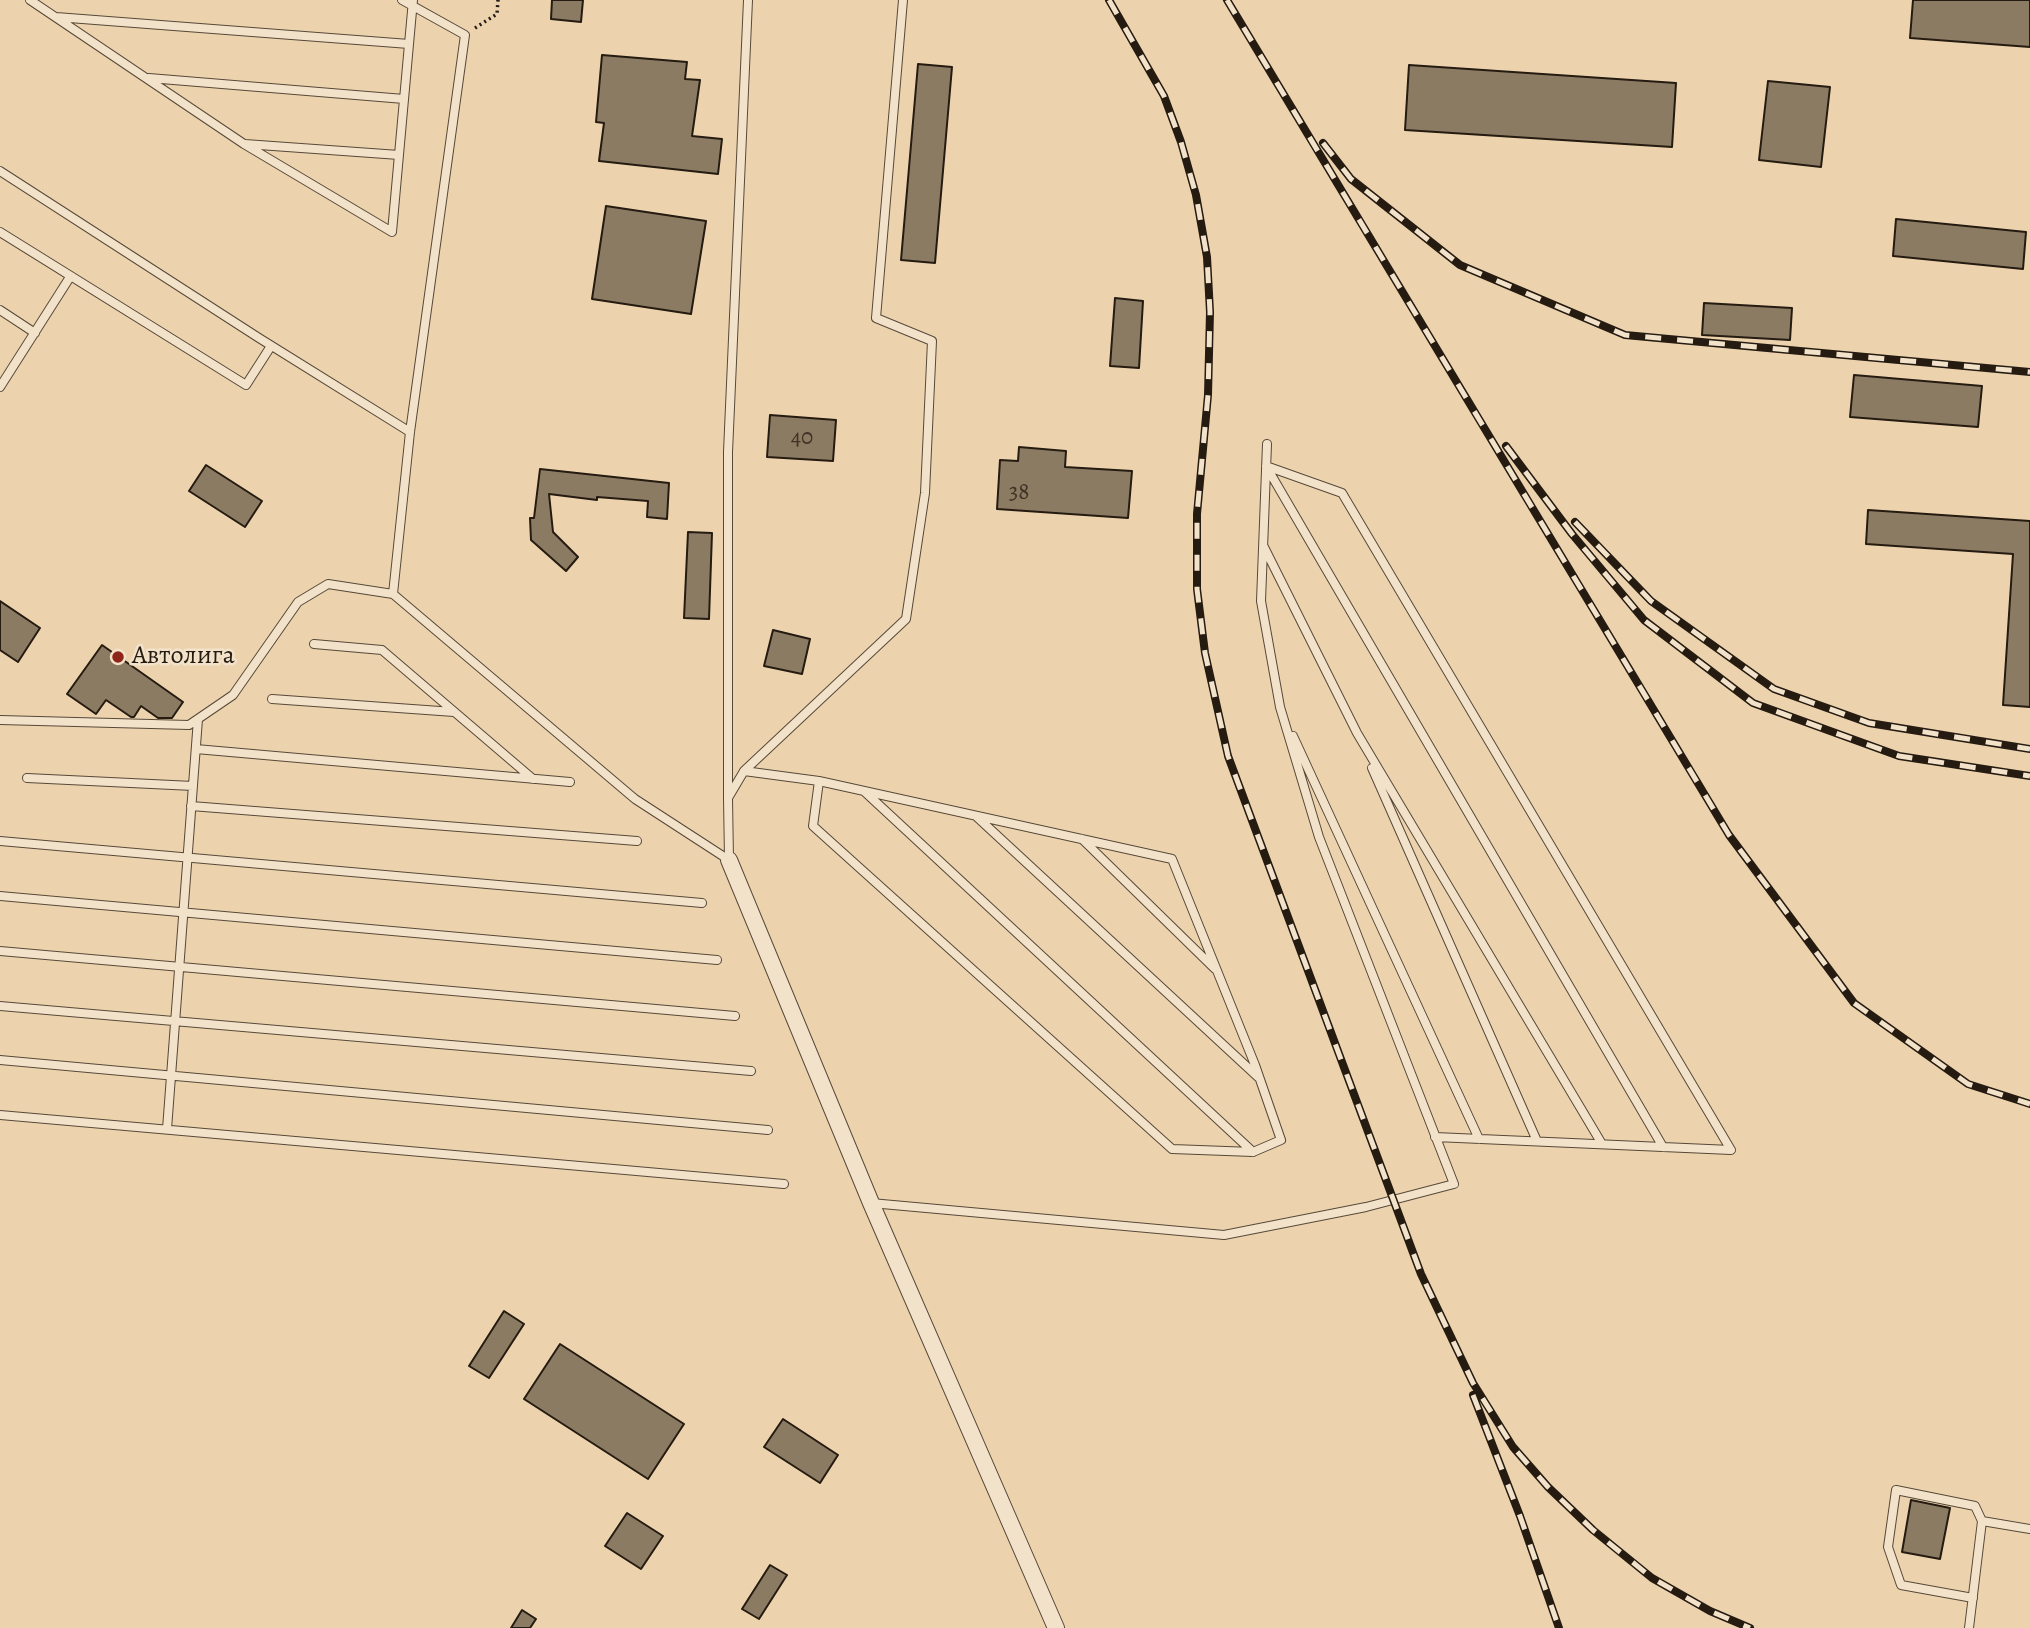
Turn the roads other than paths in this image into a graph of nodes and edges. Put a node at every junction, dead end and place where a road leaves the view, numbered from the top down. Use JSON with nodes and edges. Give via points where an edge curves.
{"nodes":[{"id":1,"x":30,"y":0,"type":"edge"},
{"id":2,"x":402,"y":0,"type":"edge"},
{"id":3,"x":748,"y":0,"type":"edge"},
{"id":4,"x":903,"y":0,"type":"edge"},
{"id":5,"x":413,"y":3,"type":"edge"},
{"id":6,"x":53,"y":17,"type":"junction"},
{"id":7,"x":409,"y":44,"type":"junction"},
{"id":8,"x":147,"y":77,"type":"junction"},
{"id":9,"x":404,"y":99,"type":"junction"},
{"id":10,"x":244,"y":144,"type":"junction"},
{"id":11,"x":399,"y":155,"type":"junction"},
{"id":12,"x":0,"y":171,"type":"edge"},
{"id":13,"x":0,"y":232,"type":"edge"},
{"id":14,"x":70,"y":277,"type":"junction"},
{"id":15,"x":0,"y":310,"type":"edge"},
{"id":16,"x":35,"y":333,"type":"junction"},
{"id":17,"x":271,"y":346,"type":"junction"},
{"id":18,"x":3,"y":376,"type":"edge"},
{"id":19,"x":0,"y":387,"type":"edge"},
{"id":20,"x":410,"y":432,"type":"junction"},
{"id":21,"x":1267,"y":444,"type":"dead end"},
{"id":22,"x":1266,"y":466,"type":"junction"},
{"id":23,"x":1263,"y":545,"type":"junction"},
{"id":24,"x":393,"y":594,"type":"junction"},
{"id":25,"x":314,"y":644,"type":"dead end"},
{"id":26,"x":272,"y":699,"type":"dead end"},
{"id":27,"x":1280,"y":708,"type":"junction"},
{"id":28,"x":454,"y":712,"type":"junction"},
{"id":29,"x":198,"y":719,"type":"junction"},
{"id":30,"x":0,"y":720,"type":"edge"},
{"id":31,"x":1357,"y":733,"type":"junction"},
{"id":32,"x":196,"y":749,"type":"junction"},
{"id":33,"x":744,"y":771,"type":"junction"},
{"id":34,"x":27,"y":778,"type":"dead end"},
{"id":35,"x":533,"y":779,"type":"junction"},
{"id":36,"x":819,"y":781,"type":"junction"},
{"id":37,"x":570,"y":782,"type":"dead end"},
{"id":38,"x":193,"y":786,"type":"junction"},
{"id":39,"x":864,"y":792,"type":"junction"},
{"id":40,"x":728,"y":798,"type":"junction"},
{"id":41,"x":191,"y":806,"type":"junction"},
{"id":42,"x":976,"y":816,"type":"junction"},
{"id":43,"x":1082,"y":839,"type":"junction"},
{"id":44,"x":0,"y":841,"type":"edge"},
{"id":45,"x":637,"y":842,"type":"dead end"},
{"id":46,"x":187,"y":857,"type":"junction"},
{"id":47,"x":729,"y":860,"type":"junction"},
{"id":48,"x":0,"y":896,"type":"edge"},
{"id":49,"x":702,"y":903,"type":"dead end"},
{"id":50,"x":183,"y":912,"type":"junction"},
{"id":51,"x":0,"y":951,"type":"edge"},
{"id":52,"x":717,"y":960,"type":"dead end"},
{"id":53,"x":179,"y":967,"type":"junction"},
{"id":54,"x":1217,"y":971,"type":"junction"},
{"id":55,"x":0,"y":1006,"type":"edge"},
{"id":56,"x":735,"y":1016,"type":"dead end"},
{"id":57,"x":175,"y":1021,"type":"junction"},
{"id":58,"x":0,"y":1059,"type":"edge"},
{"id":59,"x":751,"y":1071,"type":"dead end"},
{"id":60,"x":171,"y":1075,"type":"junction"},
{"id":61,"x":1260,"y":1079,"type":"junction"},
{"id":62,"x":0,"y":1115,"type":"edge"},
{"id":63,"x":167,"y":1129,"type":"junction"},
{"id":64,"x":768,"y":1130,"type":"dead end"},
{"id":65,"x":1435,"y":1137,"type":"junction"},
{"id":66,"x":1479,"y":1139,"type":"junction"},
{"id":67,"x":1537,"y":1141,"type":"junction"},
{"id":68,"x":1602,"y":1144,"type":"junction"},
{"id":69,"x":1662,"y":1147,"type":"junction"},
{"id":70,"x":1253,"y":1152,"type":"junction"},
{"id":71,"x":784,"y":1184,"type":"dead end"},
{"id":72,"x":872,"y":1203,"type":"junction"},
{"id":73,"x":1982,"y":1521,"type":"junction"},
{"id":74,"x":2030,"y":1529,"type":"edge"},
{"id":75,"x":1973,"y":1598,"type":"junction"},
{"id":76,"x":1056,"y":1628,"type":"edge"},
{"id":77,"x":1969,"y":1628,"type":"edge"}],
"edges":[{"from":1,"to":6,"type":"lane"},
{"from":2,"to":5,"type":"lane"},
{"from":3,"to":40,"type":"lane","via":[[728,452]]},
{"from":4,"to":33,"type":"lane","via":[[876,318],[932,341],[925,493],[906,619]]},
{"from":5,"to":7,"type":"lane"},
{"from":5,"to":20,"type":"lane","via":[[465,35]]},
{"from":6,"to":7,"type":"lane"},
{"from":6,"to":8,"type":"lane"},
{"from":7,"to":9,"type":"lane"},
{"from":8,"to":9,"type":"lane"},
{"from":8,"to":10,"type":"lane"},
{"from":9,"to":11,"type":"lane"},
{"from":10,"to":11,"type":"lane"},
{"from":10,"to":11,"type":"lane","via":[[392,232]]},
{"from":12,"to":17,"type":"lane"},
{"from":13,"to":14,"type":"lane"},
{"from":14,"to":16,"type":"lane"},
{"from":14,"to":17,"type":"lane","via":[[246,385]]},
{"from":15,"to":16,"type":"lane"},
{"from":16,"to":18,"type":"lane"},
{"from":17,"to":20,"type":"lane"},
{"from":18,"to":19,"type":"lane"},
{"from":20,"to":24,"type":"lane"},
{"from":21,"to":22,"type":"lane"},
{"from":22,"to":23,"type":"lane"},
{"from":22,"to":69,"type":"lane"},
{"from":22,"to":69,"type":"lane","via":[[1342,493],[1731,1150]]},
{"from":23,"to":27,"type":"lane","via":[[1261,601]]},
{"from":23,"to":31,"type":"lane"},
{"from":24,"to":29,"type":"lane","via":[[328,584],[299,602],[233,695]]},
{"from":24,"to":47,"type":"lane","via":[[635,799]]},
{"from":25,"to":28,"type":"lane","via":[[382,650]]},
{"from":26,"to":28,"type":"lane"},
{"from":27,"to":65,"type":"lane","via":[[1319,837]]},
{"from":27,"to":66,"type":"lane"},
{"from":28,"to":35,"type":"lane"},
{"from":29,"to":30,"type":"lane","via":[[190,725],[170,727]]},
{"from":29,"to":32,"type":"lane"},
{"from":31,"to":67,"type":"lane"},
{"from":31,"to":68,"type":"lane"},
{"from":32,"to":35,"type":"lane"},
{"from":32,"to":38,"type":"lane"},
{"from":33,"to":36,"type":"lane"},
{"from":33,"to":40,"type":"lane"},
{"from":34,"to":38,"type":"lane"},
{"from":35,"to":37,"type":"lane"},
{"from":36,"to":39,"type":"lane"},
{"from":36,"to":70,"type":"lane","via":[[813,826],[1172,1149]]},
{"from":38,"to":41,"type":"lane"},
{"from":39,"to":42,"type":"lane"},
{"from":39,"to":70,"type":"lane"},
{"from":40,"to":47,"type":"lane"},
{"from":41,"to":45,"type":"lane"},
{"from":41,"to":46,"type":"lane"},
{"from":42,"to":43,"type":"lane"},
{"from":42,"to":61,"type":"lane"},
{"from":43,"to":54,"type":"lane"},
{"from":43,"to":54,"type":"lane","via":[[1172,859]]},
{"from":44,"to":46,"type":"lane"},
{"from":46,"to":49,"type":"lane"},
{"from":46,"to":50,"type":"lane"},
{"from":47,"to":72,"type":"street"},
{"from":48,"to":50,"type":"lane"},
{"from":50,"to":52,"type":"lane"},
{"from":50,"to":53,"type":"lane"},
{"from":51,"to":53,"type":"lane"},
{"from":53,"to":56,"type":"lane"},
{"from":53,"to":57,"type":"lane"},
{"from":54,"to":61,"type":"lane"},
{"from":55,"to":57,"type":"lane"},
{"from":57,"to":59,"type":"lane"},
{"from":57,"to":60,"type":"lane"},
{"from":58,"to":60,"type":"lane"},
{"from":60,"to":63,"type":"lane"},
{"from":60,"to":64,"type":"lane"},
{"from":61,"to":70,"type":"lane","via":[[1281,1140]]},
{"from":62,"to":63,"type":"lane"},
{"from":63,"to":71,"type":"lane"},
{"from":65,"to":66,"type":"lane"},
{"from":65,"to":72,"type":"lane","via":[[1454,1184],[1224,1235]]},
{"from":66,"to":67,"type":"lane"},
{"from":67,"to":68,"type":"lane"},
{"from":68,"to":69,"type":"lane"},
{"from":72,"to":76,"type":"street"},
{"from":73,"to":74,"type":"lane"},
{"from":73,"to":75,"type":"lane"},
{"from":73,"to":75,"type":"lane","via":[[1975,1506],[1896,1490],[1888,1547],[1901,1585]]},
{"from":75,"to":77,"type":"lane"}]}
